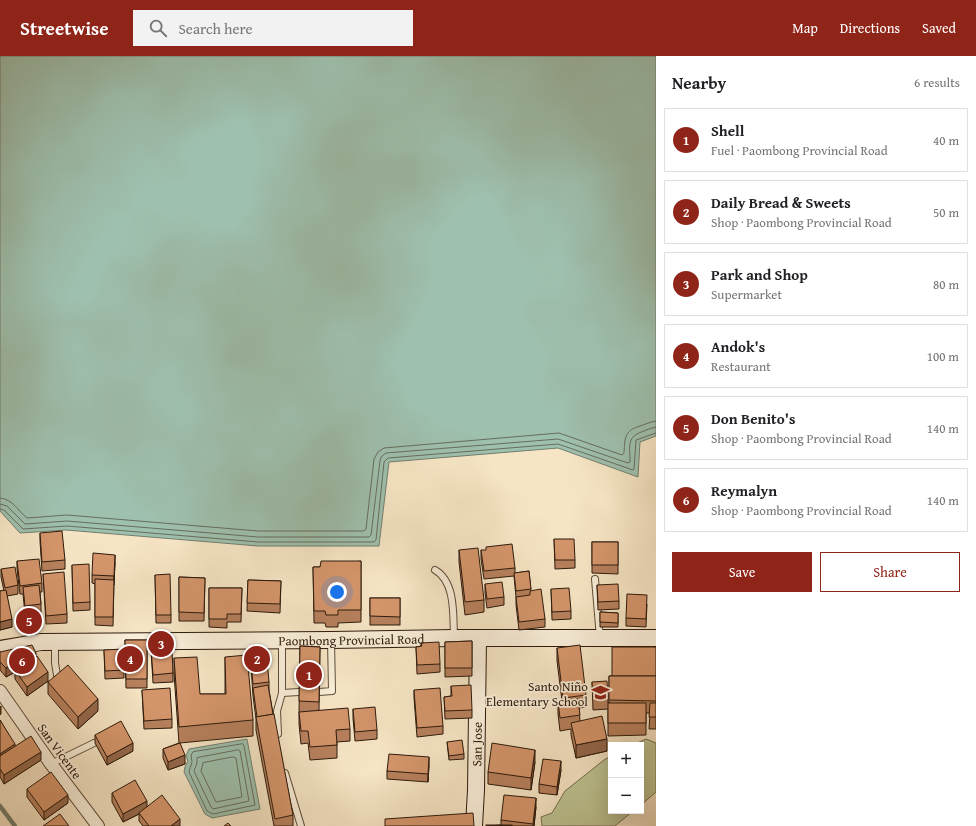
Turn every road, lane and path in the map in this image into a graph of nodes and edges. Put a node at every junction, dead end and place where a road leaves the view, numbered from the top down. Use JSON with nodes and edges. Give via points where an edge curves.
{"nodes":[{"id":1,"x":435,"y":570,"type":"dead end"},
{"id":2,"x":595,"y":580,"type":"dead end"},
{"id":3,"x":454,"y":638,"type":"junction"},
{"id":4,"x":478,"y":638,"type":"junction"},
{"id":5,"x":656,"y":638,"type":"edge"},
{"id":6,"x":600,"y":639,"type":"junction"},
{"id":7,"x":331,"y":640,"type":"junction"},
{"id":8,"x":282,"y":641,"type":"junction"},
{"id":9,"x":55,"y":642,"type":"junction"},
{"id":10,"x":0,"y":649,"type":"edge"},
{"id":11,"x":56,"y":675,"type":"edge"},
{"id":12,"x":0,"y":691,"type":"edge"},
{"id":13,"x":299,"y":692,"type":"edge"},
{"id":14,"x":319,"y":692,"type":"edge"},
{"id":15,"x":282,"y":693,"type":"junction"},
{"id":16,"x":94,"y":743,"type":"edge"},
{"id":17,"x":279,"y":743,"type":"edge"},
{"id":18,"x":51,"y":764,"type":"junction"},
{"id":19,"x":284,"y":770,"type":"edge"},
{"id":20,"x":98,"y":826,"type":"edge"},
{"id":21,"x":301,"y":826,"type":"edge"},
{"id":22,"x":474,"y":826,"type":"edge"}],
"edges":[{"from":1,"to":3,"type":"lane","via":[[445,578],[450,590]]},
{"from":2,"to":6,"type":"lane"},
{"from":3,"to":4,"type":"main road","name":"Paombong Provincial Road"},
{"from":3,"to":7,"type":"main road","name":"Paombong Provincial Road"},
{"from":4,"to":6,"type":"main road","name":"Paombong Provincial Road"},
{"from":4,"to":22,"type":"main road","name":"San Jose"},
{"from":5,"to":6,"type":"main road","name":"Paombong Provincial Road"},
{"from":7,"to":8,"type":"main road","name":"Paombong Provincial Road"},
{"from":7,"to":14,"type":"lane","via":[[332,691]]},
{"from":8,"to":9,"type":"main road","name":"Paombong Provincial Road"},
{"from":8,"to":15,"type":"lane"},
{"from":9,"to":10,"type":"main road","name":"Paombong Provincial Road"},
{"from":9,"to":11,"type":"lane"},
{"from":12,"to":18,"type":"street","name":"San Vicente"},
{"from":13,"to":15,"type":"lane"},
{"from":15,"to":17,"type":"lane","via":[[276,725]]},
{"from":16,"to":18,"type":"lane"},
{"from":18,"to":20,"type":"street","name":"San Vicente"},
{"from":19,"to":21,"type":"lane"}]}
